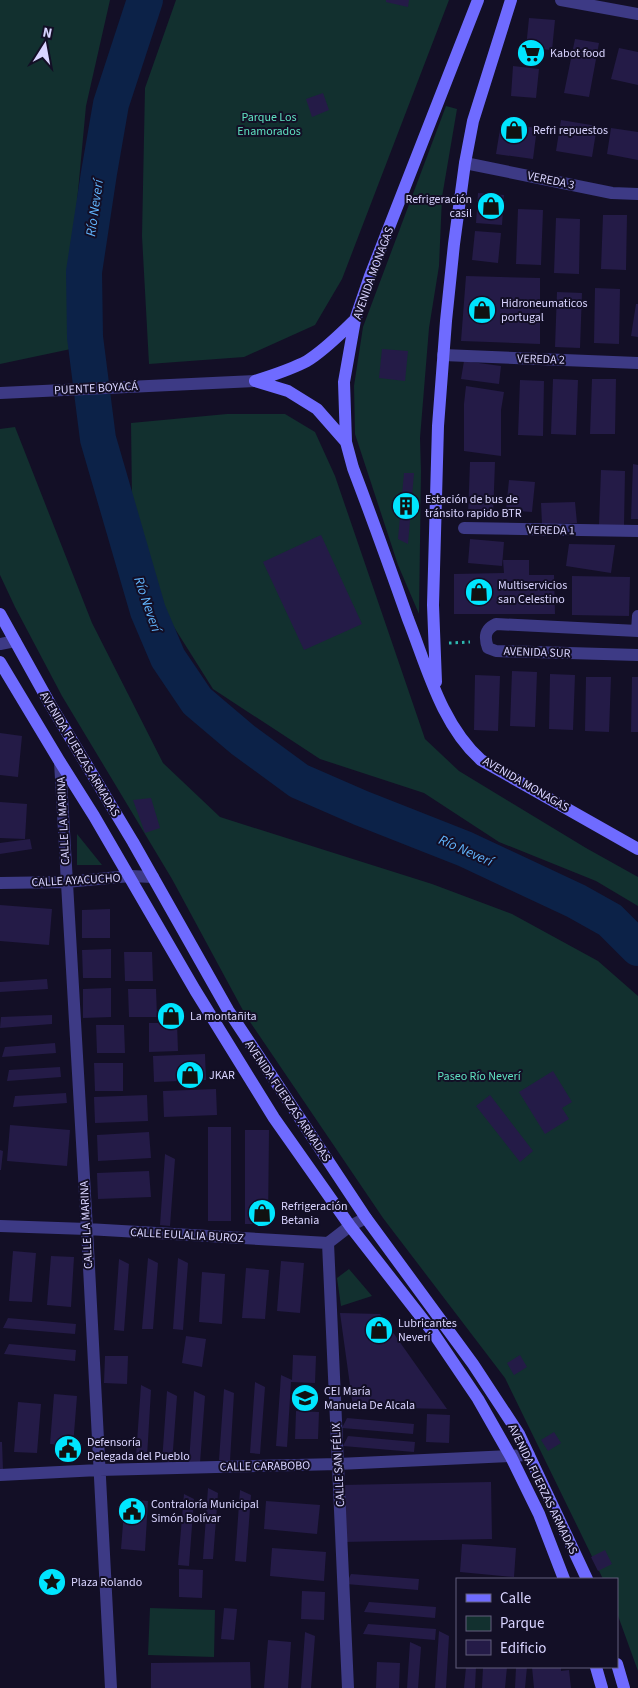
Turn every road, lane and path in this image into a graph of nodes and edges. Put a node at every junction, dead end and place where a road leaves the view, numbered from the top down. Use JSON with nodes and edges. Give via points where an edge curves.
{"nodes":[{"id":1,"x":478,"y":0,"type":"edge"},
{"id":2,"x":511,"y":0,"type":"edge"},
{"id":3,"x":561,"y":0,"type":"edge"},
{"id":4,"x":638,"y":14,"type":"edge"},
{"id":5,"x":465,"y":163,"type":"junction"},
{"id":6,"x":638,"y":194,"type":"edge"},
{"id":7,"x":355,"y":320,"type":"junction"},
{"id":8,"x":443,"y":354,"type":"junction"},
{"id":9,"x":638,"y":363,"type":"edge"},
{"id":10,"x":255,"y":380,"type":"junction"},
{"id":11,"x":0,"y":392,"type":"edge"},
{"id":12,"x":346,"y":442,"type":"junction"},
{"id":13,"x":464,"y":528,"type":"dead end"},
{"id":14,"x":638,"y":531,"type":"edge"},
{"id":15,"x":0,"y":614,"type":"edge"},
{"id":16,"x":638,"y":616,"type":"edge"},
{"id":17,"x":638,"y":631,"type":"edge"},
{"id":18,"x":14,"y":641,"type":"junction"},
{"id":19,"x":486,"y":641,"type":"junction"},
{"id":20,"x":0,"y":644,"type":"edge"},
{"id":21,"x":434,"y":647,"type":"junction"},
{"id":22,"x":638,"y":655,"type":"edge"},
{"id":23,"x":0,"y":662,"type":"edge"},
{"id":24,"x":437,"y":695,"type":"junction"},
{"id":25,"x":60,"y":762,"type":"junction"},
{"id":26,"x":638,"y":849,"type":"edge"},
{"id":27,"x":130,"y":876,"type":"junction"},
{"id":28,"x":153,"y":877,"type":"junction"},
{"id":29,"x":66,"y":882,"type":"junction"},
{"id":30,"x":0,"y":883,"type":"edge"},
{"id":31,"x":366,"y":1218,"type":"junction"},
{"id":32,"x":0,"y":1226,"type":"edge"},
{"id":33,"x":350,"y":1226,"type":"junction"},
{"id":34,"x":87,"y":1229,"type":"junction"},
{"id":35,"x":328,"y":1243,"type":"junction"},
{"id":36,"x":529,"y":1455,"type":"junction"},
{"id":37,"x":511,"y":1457,"type":"junction"},
{"id":38,"x":338,"y":1464,"type":"junction"},
{"id":39,"x":99,"y":1470,"type":"junction"},
{"id":40,"x":0,"y":1476,"type":"edge"},
{"id":41,"x":564,"y":1578,"type":"edge"},
{"id":42,"x":587,"y":1578,"type":"edge"},
{"id":43,"x":618,"y":1667,"type":"edge"},
{"id":44,"x":596,"y":1668,"type":"edge"},
{"id":45,"x":111,"y":1688,"type":"edge"},
{"id":46,"x":348,"y":1688,"type":"edge"},
{"id":47,"x":602,"y":1688,"type":"edge"},
{"id":48,"x":624,"y":1688,"type":"edge"}],
"edges":[{"from":1,"to":7,"type":"street","name":"AVENIDA MONAGAS"},
{"from":2,"to":5,"type":"street","name":"AVENIDA MONAGAS","via":[[473,121]]},
{"from":3,"to":4,"type":"street"},
{"from":5,"to":6,"type":"street","name":"VEREDA 3","via":[[612,193]]},
{"from":5,"to":8,"type":"street","name":"AVENIDA MONAGAS"},
{"from":7,"to":10,"type":"street","via":[[307,360],[282,373]]},
{"from":7,"to":12,"type":"street","name":"AVENIDA MONAGAS","via":[[344,382]]},
{"from":8,"to":9,"type":"street","name":"VEREDA 2"},
{"from":8,"to":21,"type":"street","name":"AVENIDA MONAGAS","via":[[438,426]]},
{"from":10,"to":11,"type":"street","name":"PUENTE BOYACÁ"},
{"from":10,"to":12,"type":"street","via":[[288,390],[317,409]]},
{"from":12,"to":24,"type":"street","name":"AVENIDA MONAGAS"},
{"from":13,"to":14,"type":"street","name":"VEREDA 1"},
{"from":15,"to":18,"type":"street","name":"AVENIDA FUERZAS ARMADAS"},
{"from":16,"to":17,"type":"street"},
{"from":17,"to":19,"type":"street","name":"AVENIDA SUR","via":[[496,624],[486,631]]},
{"from":18,"to":20,"type":"street"},
{"from":18,"to":28,"type":"street","name":"AVENIDA FUERZAS ARMADAS"},
{"from":19,"to":21,"type":"path","via":[[452,642]]},
{"from":19,"to":22,"type":"street","name":"AVENIDA SUR","via":[[488,648],[496,651]]},
{"from":21,"to":24,"type":"street","name":"AVENIDA MONAGAS"},
{"from":23,"to":25,"type":"street","name":"AVENIDA FUERZAS ARMADAS"},
{"from":24,"to":26,"type":"street","name":"AVENIDA MONAGAS","via":[[459,736],[482,760]]},
{"from":25,"to":27,"type":"street","name":"AVENIDA FUERZAS ARMADAS"},
{"from":25,"to":29,"type":"street","name":"CALLE LA MARINA"},
{"from":27,"to":28,"type":"street","name":"CALLE AYACUCHO"},
{"from":27,"to":29,"type":"street","name":"CALLE AYACUCHO"},
{"from":27,"to":33,"type":"street","name":"AVENIDA FUERZAS ARMADAS","via":[[269,1110]]},
{"from":28,"to":31,"type":"street","name":"AVENIDA FUERZAS ARMADAS","via":[[228,1010]]},
{"from":29,"to":30,"type":"street","name":"CALLE AYACUCHO"},
{"from":29,"to":34,"type":"street","name":"CALLE LA MARINA"},
{"from":31,"to":33,"type":"street"},
{"from":31,"to":36,"type":"street","name":"AVENIDA FUERZAS ARMADAS","via":[[483,1378]]},
{"from":32,"to":34,"type":"street","name":"CALLE EULALIA BUROZ"},
{"from":33,"to":35,"type":"street"},
{"from":33,"to":37,"type":"street","name":"AVENIDA FUERZAS ARMADAS","via":[[432,1331],[478,1399]]},
{"from":34,"to":35,"type":"street","name":"CALLE EULALIA BUROZ"},
{"from":34,"to":39,"type":"street","name":"CALLE LA MARINA"},
{"from":35,"to":38,"type":"street","name":"CALLE SAN FÉLIX"},
{"from":36,"to":37,"type":"street","name":"CALLE CARABOBO"},
{"from":36,"to":42,"type":"street","name":"AVENIDA FUERZAS ARMADAS"},
{"from":37,"to":38,"type":"street","name":"CALLE CARABOBO"},
{"from":37,"to":41,"type":"street","name":"AVENIDA FUERZAS ARMADAS","via":[[539,1514]]},
{"from":38,"to":39,"type":"street","name":"CALLE CARABOBO"},
{"from":38,"to":46,"type":"street","name":"CALLE SAN FÉLIX"},
{"from":39,"to":40,"type":"street","name":"CALLE CARABOBO"},
{"from":39,"to":45,"type":"street","name":"CALLE LA MARINA"},
{"from":43,"to":48,"type":"street"},
{"from":44,"to":47,"type":"street"}]}
